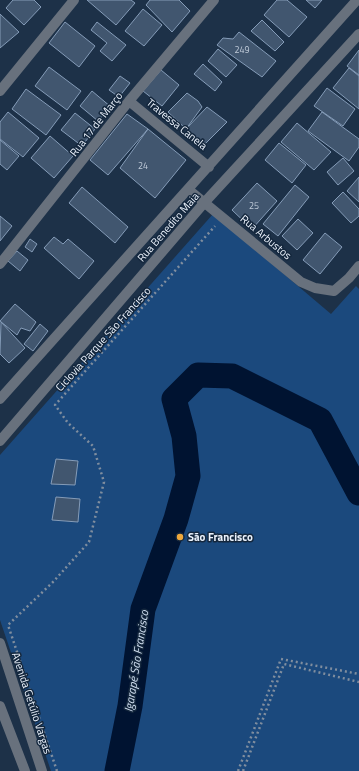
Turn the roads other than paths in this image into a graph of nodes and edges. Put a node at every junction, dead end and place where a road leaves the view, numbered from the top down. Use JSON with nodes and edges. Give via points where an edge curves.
{"nodes":[{"id":1,"x":74,"y":0,"type":"edge"},
{"id":2,"x":214,"y":0,"type":"edge"},
{"id":3,"x":358,"y":0,"type":"edge"},
{"id":4,"x":359,"y":34,"type":"edge"},
{"id":5,"x":0,"y":91,"type":"edge"},
{"id":6,"x":129,"y":101,"type":"junction"},
{"id":7,"x":209,"y":167,"type":"junction"},
{"id":8,"x":189,"y":190,"type":"junction"},
{"id":9,"x":204,"y":203,"type":"junction"},
{"id":10,"x":0,"y":264,"type":"edge"},
{"id":11,"x":359,"y":266,"type":"edge"},
{"id":12,"x":0,"y":399,"type":"edge"},
{"id":13,"x":0,"y":441,"type":"edge"},
{"id":14,"x":0,"y":643,"type":"edge"},
{"id":15,"x":0,"y":706,"type":"edge"},
{"id":16,"x":25,"y":771,"type":"edge"},
{"id":17,"x":42,"y":771,"type":"edge"}],
"edges":[{"from":1,"to":5,"type":"street"},
{"from":2,"to":6,"type":"street","name":"Rua 17 de Março"},
{"from":3,"to":7,"type":"street","name":"Rua Benedito Maia"},
{"from":4,"to":9,"type":"street","name":"Rua Benedito Maia"},
{"from":6,"to":7,"type":"street","name":"Travessa Canela"},
{"from":6,"to":10,"type":"street","name":"Rua 17 de Março"},
{"from":7,"to":8,"type":"street","name":"Rua Benedito Maia"},
{"from":8,"to":9,"type":"street","name":"Rua Arbustos"},
{"from":8,"to":12,"type":"street","name":"Rua Benedito Maia"},
{"from":9,"to":11,"type":"street","name":"Rua Arbustos","via":[[301,282],[315,288],[334,291]]},
{"from":9,"to":13,"type":"street","name":"Rua Benedito Maia"},
{"from":14,"to":17,"type":"street","name":"Avenida Getúlio Vargas"},
{"from":15,"to":16,"type":"street"}]}
